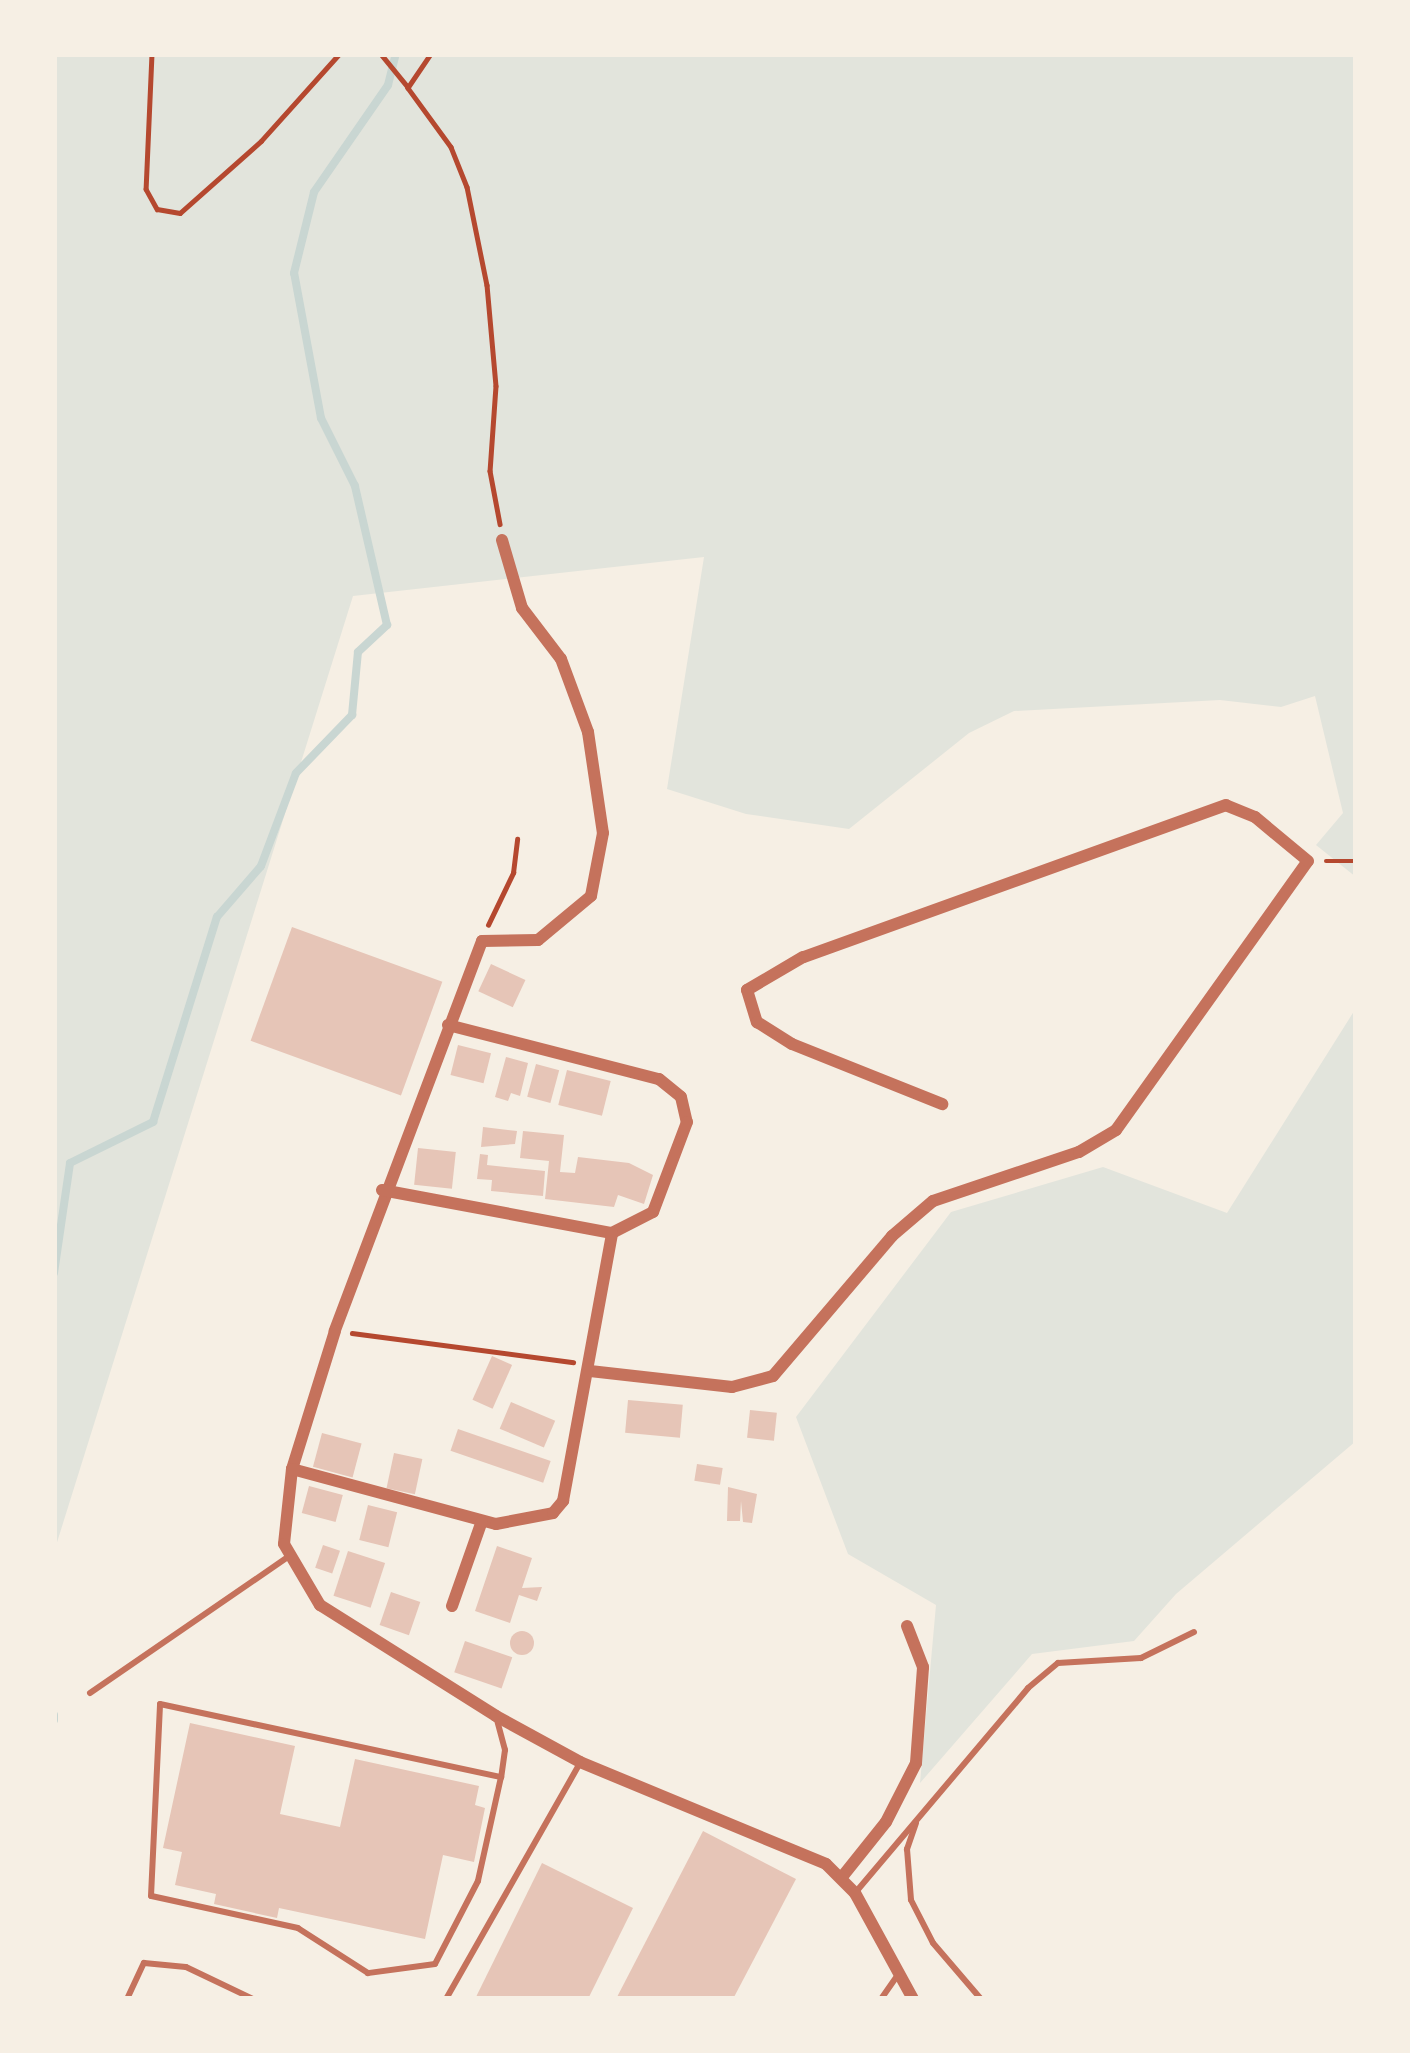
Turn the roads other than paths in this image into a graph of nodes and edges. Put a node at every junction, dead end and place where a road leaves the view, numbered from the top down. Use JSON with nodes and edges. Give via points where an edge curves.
{"nodes":[{"id":1,"x":502,"y":540,"type":"road end"},
{"id":2,"x":448,"y":1025,"type":"junction"},
{"id":3,"x":943,"y":1104,"type":"dead end"},
{"id":4,"x":382,"y":1190,"type":"junction"},
{"id":5,"x":612,"y":1233,"type":"junction"},
{"id":6,"x":590,"y":1371,"type":"junction"},
{"id":7,"x":292,"y":1469,"type":"junction"},
{"id":8,"x":482,"y":1521,"type":"junction"},
{"id":9,"x":288,"y":1557,"type":"junction"},
{"id":10,"x":452,"y":1606,"type":"dead end"},
{"id":11,"x":907,"y":1626,"type":"dead end"},
{"id":12,"x":1195,"y":1632,"type":"dead end"},
{"id":13,"x":90,"y":1694,"type":"dead end"},
{"id":14,"x":496,"y":1716,"type":"junction"},
{"id":15,"x":580,"y":1762,"type":"junction"},
{"id":16,"x":501,"y":1777,"type":"junction"},
{"id":17,"x":917,"y":1820,"type":"junction"},
{"id":18,"x":842,"y":1877,"type":"junction"},
{"id":19,"x":856,"y":1893,"type":"junction"},
{"id":20,"x":899,"y":1973,"type":"junction"},
{"id":21,"x":127,"y":1999,"type":"edge"},
{"id":22,"x":253,"y":1999,"type":"edge"},
{"id":23,"x":446,"y":1999,"type":"edge"},
{"id":24,"x":881,"y":1999,"type":"edge"},
{"id":25,"x":913,"y":1999,"type":"edge"},
{"id":26,"x":981,"y":1999,"type":"edge"}],
"edges":[{"from":1,"to":2,"type":"street","via":[[522,608],[561,659],[588,732],[603,833],[591,896],[538,940],[482,941]]},
{"from":2,"to":4,"type":"street"},
{"from":2,"to":5,"type":"street","via":[[659,1079],[681,1097],[686,1122],[652,1212]]},
{"from":3,"to":6,"type":"street","via":[[792,1044],[758,1022],[747,991],[803,957],[1226,805],[1255,817],[1308,861],[1116,1130],[1079,1152],[933,1202],[892,1236],[773,1376],[732,1387]]},
{"from":4,"to":5,"type":"street"},
{"from":4,"to":7,"type":"street"},
{"from":5,"to":6,"type":"street"},
{"from":6,"to":8,"type":"street","via":[[559,1508],[524,1523]]},
{"from":7,"to":8,"type":"street"},
{"from":7,"to":9,"type":"street","via":[[282,1514]]},
{"from":8,"to":10,"type":"street"},
{"from":9,"to":13,"type":"lane"},
{"from":9,"to":14,"type":"street","via":[[333,1615]]},
{"from":11,"to":18,"type":"street","via":[[923,1667],[916,1762],[886,1822]]},
{"from":12,"to":17,"type":"lane","via":[[1141,1658],[1058,1663]]},
{"from":14,"to":15,"type":"street"},
{"from":14,"to":16,"type":"lane","via":[[505,1750]]},
{"from":15,"to":18,"type":"street","via":[[812,1854]]},
{"from":15,"to":23,"type":"lane"},
{"from":16,"to":16,"type":"lane","via":[[478,1881],[435,1964],[368,1972],[298,1928],[151,1896],[160,1704]]},
{"from":17,"to":19,"type":"lane"},
{"from":17,"to":26,"type":"lane","via":[[907,1849],[911,1900],[933,1943]]},
{"from":18,"to":19,"type":"street"},
{"from":19,"to":20,"type":"street"},
{"from":20,"to":24,"type":"lane"},
{"from":20,"to":25,"type":"street"},
{"from":21,"to":22,"type":"lane","via":[[144,1963],[186,1967]]}]}
